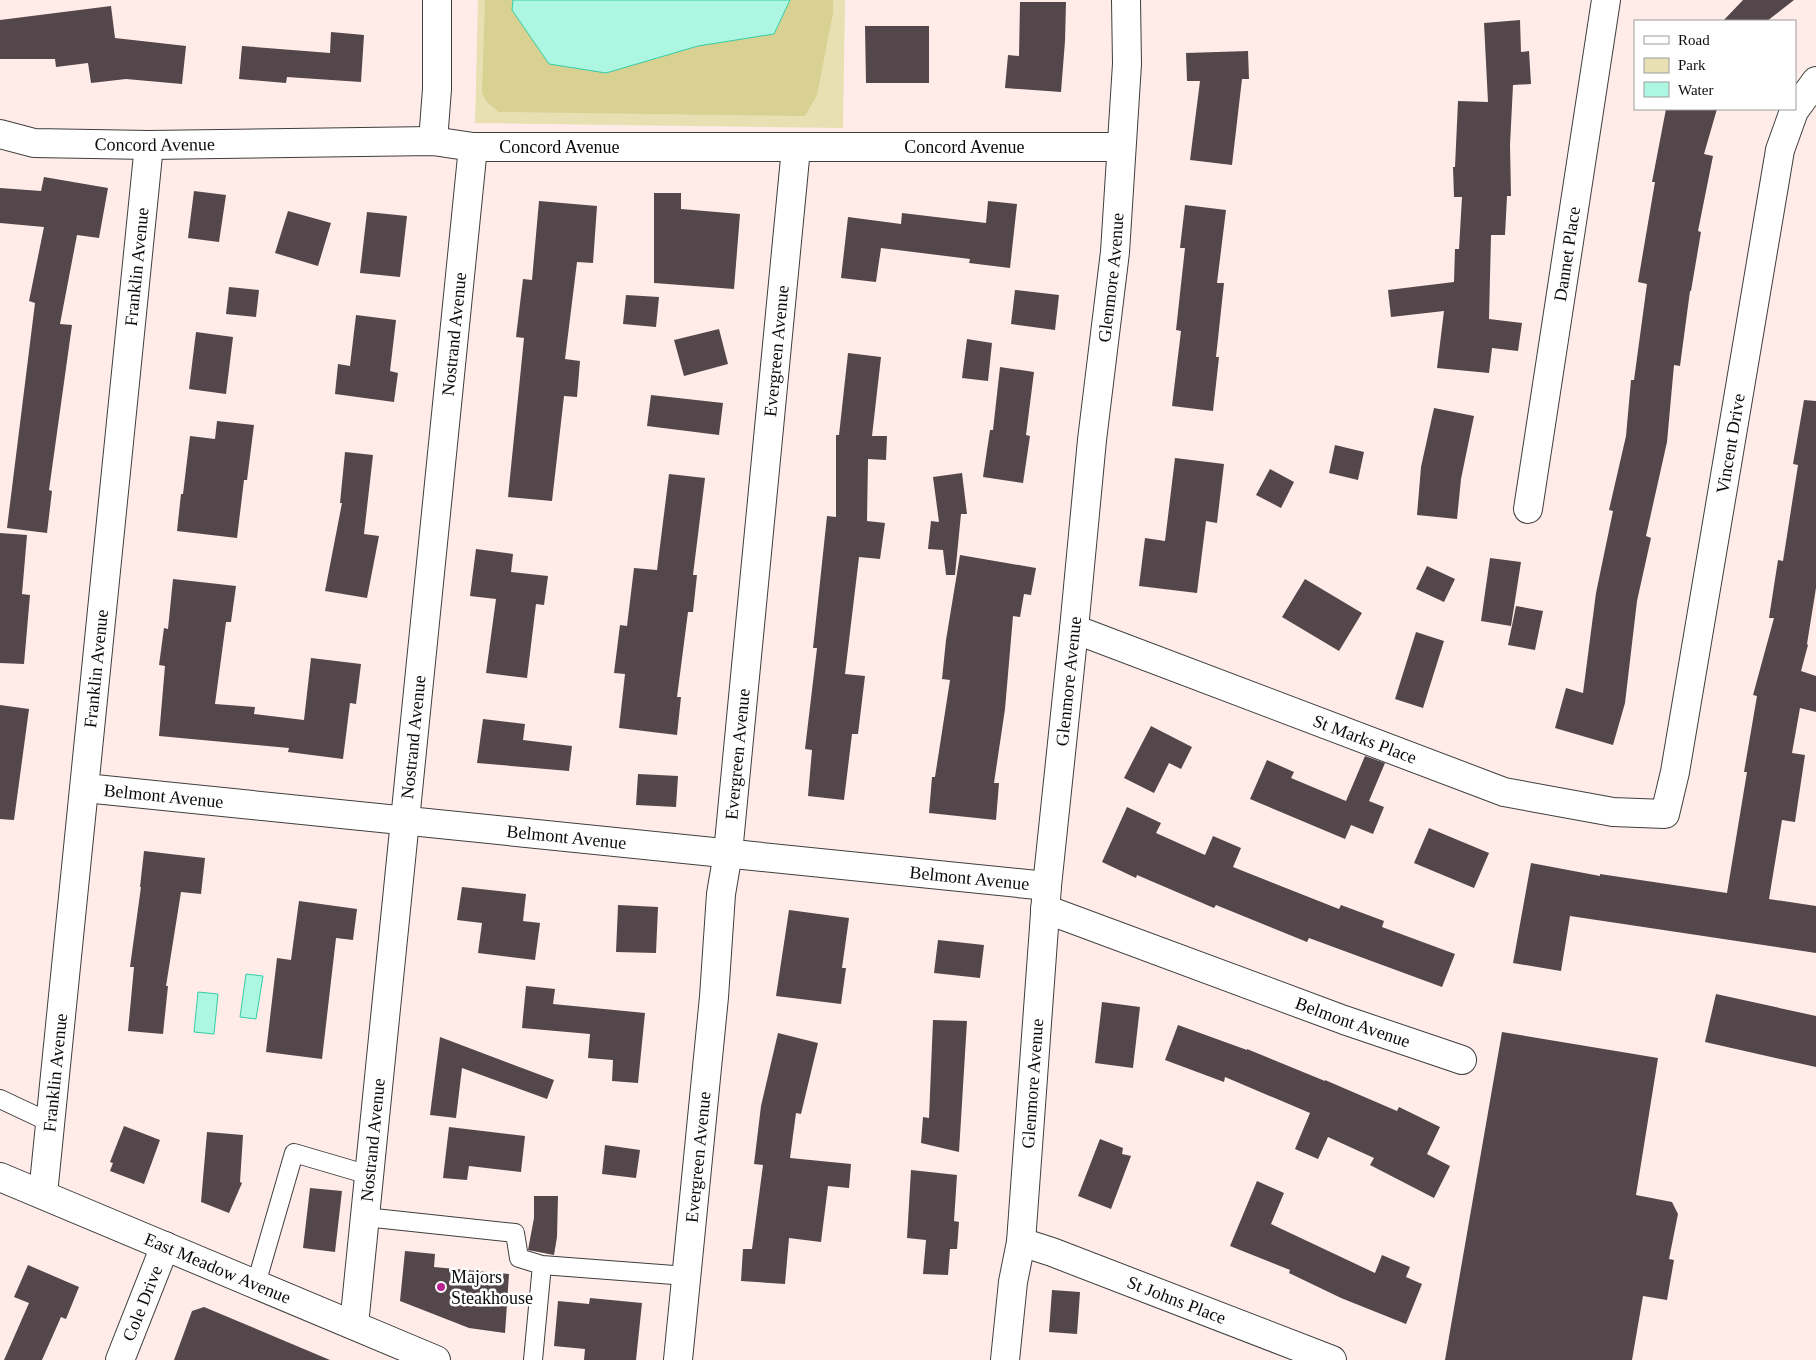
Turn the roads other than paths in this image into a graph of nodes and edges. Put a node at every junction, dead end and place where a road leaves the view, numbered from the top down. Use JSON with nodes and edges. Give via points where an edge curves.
{"nodes":[{"id":1,"x":437,"y":0,"type":"edge"},
{"id":2,"x":1126,"y":0,"type":"edge"},
{"id":3,"x":1606,"y":0,"type":"edge"},
{"id":4,"x":1816,"y":81,"type":"edge"},
{"id":5,"x":1796,"y":108,"type":"edge"},
{"id":6,"x":1795,"y":110,"type":"edge"},
{"id":7,"x":0,"y":134,"type":"edge"},
{"id":8,"x":434,"y":141,"type":"junction"},
{"id":9,"x":149,"y":145,"type":"junction"},
{"id":10,"x":473,"y":147,"type":"junction"},
{"id":11,"x":1121,"y":147,"type":"junction"},
{"id":12,"x":796,"y":148,"type":"junction"},
{"id":13,"x":1528,"y":509,"type":"dead end"},
{"id":14,"x":1074,"y":629,"type":"junction"},
{"id":15,"x":84,"y":788,"type":"junction"},
{"id":16,"x":1665,"y":814,"type":"joint"},
{"id":17,"x":406,"y":822,"type":"junction"},
{"id":18,"x":728,"y":853,"type":"junction"},
{"id":19,"x":1046,"y":898,"type":"junction"},
{"id":20,"x":1462,"y":1060,"type":"dead end"},
{"id":21,"x":0,"y":1099,"type":"edge"},
{"id":22,"x":50,"y":1123,"type":"junction"},
{"id":23,"x":369,"y":1175,"type":"junction"},
{"id":24,"x":0,"y":1176,"type":"edge"},
{"id":25,"x":43,"y":1194,"type":"junction"},
{"id":26,"x":365,"y":1217,"type":"junction"},
{"id":27,"x":1020,"y":1242,"type":"junction"},
{"id":28,"x":165,"y":1246,"type":"junction"},
{"id":29,"x":542,"y":1265,"type":"junction"},
{"id":30,"x":686,"y":1276,"type":"junction"},
{"id":31,"x":256,"y":1284,"type":"junction"},
{"id":32,"x":354,"y":1325,"type":"junction"},
{"id":33,"x":120,"y":1360,"type":"edge"},
{"id":34,"x":436,"y":1360,"type":"edge"},
{"id":35,"x":533,"y":1360,"type":"edge"},
{"id":36,"x":678,"y":1360,"type":"edge"},
{"id":37,"x":1004,"y":1360,"type":"edge"},
{"id":38,"x":1332,"y":1360,"type":"edge"}],
"edges":[{"from":1,"to":8,"type":"street"},
{"from":2,"to":11,"type":"street","name":"Glenmore Avenue","via":[[1127,64]]},
{"from":3,"to":13,"type":"street","name":"Dannet Place"},
{"from":4,"to":5,"type":"street","name":"Vincent Drive"},
{"from":6,"to":16,"type":"street","name":"Vincent Drive","via":[[1780,150],[1675,772]]},
{"from":7,"to":9,"type":"street","name":"Concord Avenue","via":[[34,143]]},
{"from":8,"to":9,"type":"street","name":"Concord Avenue"},
{"from":8,"to":10,"type":"street","name":"Concord Avenue"},
{"from":9,"to":15,"type":"street","name":"Franklin Avenue"},
{"from":10,"to":12,"type":"street","name":"Concord Avenue"},
{"from":10,"to":17,"type":"street","name":"Nostrand Avenue"},
{"from":11,"to":12,"type":"street","name":"Concord Avenue"},
{"from":11,"to":14,"type":"street","name":"Glenmore Avenue","via":[[1115,252],[1092,440]]},
{"from":12,"to":18,"type":"street","name":"Evergreen Avenue"},
{"from":14,"to":16,"type":"street","name":"St Marks Place","via":[[1504,792],[1613,812]]},
{"from":14,"to":19,"type":"street","name":"Glenmore Avenue"},
{"from":15,"to":17,"type":"street","name":"Belmont Avenue"},
{"from":15,"to":22,"type":"street","name":"Franklin Avenue"},
{"from":17,"to":18,"type":"street","name":"Belmont Avenue"},
{"from":17,"to":23,"type":"street","name":"Nostrand Avenue"},
{"from":18,"to":19,"type":"street","name":"Belmont Avenue"},
{"from":18,"to":30,"type":"street","name":"Evergreen Avenue","via":[[721,894]]},
{"from":19,"to":20,"type":"street","name":"Belmont Avenue","via":[[1344,1020]]},
{"from":19,"to":27,"type":"street","name":"Glenmore Avenue"},
{"from":21,"to":22,"type":"lane"},
{"from":22,"to":25,"type":"street","name":"Franklin Avenue"},
{"from":23,"to":26,"type":"street","name":"Nostrand Avenue"},
{"from":23,"to":31,"type":"lane","via":[[294,1153]]},
{"from":24,"to":25,"type":"street","name":"East Meadow Avenue"},
{"from":25,"to":28,"type":"street","name":"East Meadow Avenue"},
{"from":26,"to":29,"type":"lane","via":[[515,1233],[519,1258]]},
{"from":26,"to":32,"type":"street","name":"Nostrand Avenue"},
{"from":27,"to":37,"type":"street","name":"Glenmore Avenue"},
{"from":27,"to":38,"type":"street","name":"St Johns Place"},
{"from":28,"to":31,"type":"street","name":"East Meadow Avenue"},
{"from":28,"to":33,"type":"street","name":"Cole Drive"},
{"from":29,"to":30,"type":"lane"},
{"from":29,"to":35,"type":"lane"},
{"from":30,"to":36,"type":"street","name":"Evergreen Avenue"},
{"from":31,"to":32,"type":"street","name":"East Meadow Avenue"},
{"from":32,"to":34,"type":"street","name":"East Meadow Avenue"}]}
